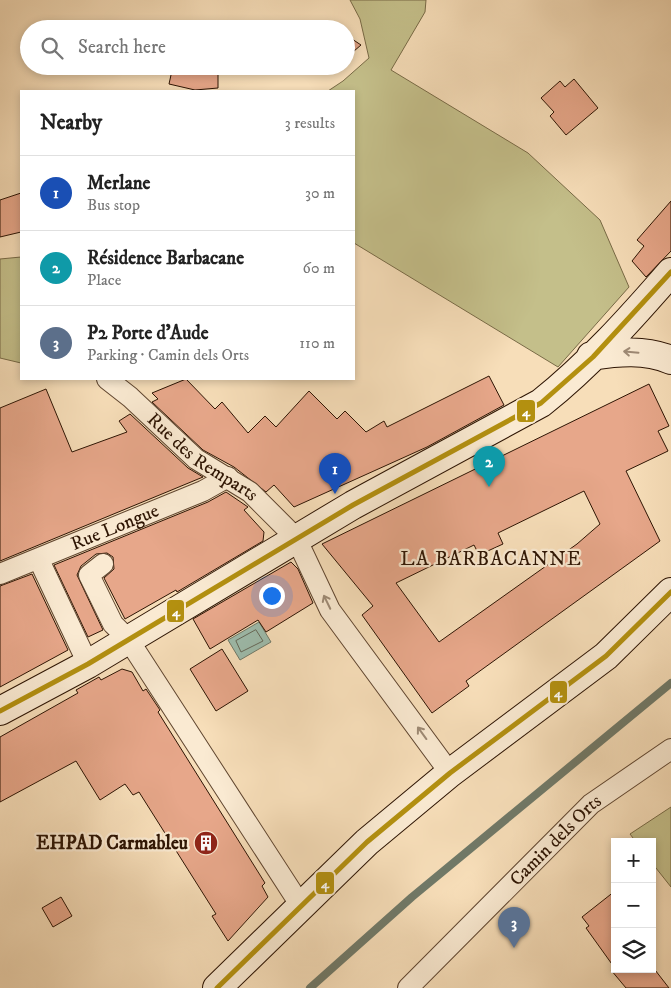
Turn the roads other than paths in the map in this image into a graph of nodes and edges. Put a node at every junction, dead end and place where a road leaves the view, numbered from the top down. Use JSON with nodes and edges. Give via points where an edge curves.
{"nodes":[{"id":1,"x":671,"y":272,"type":"edge"},
{"id":2,"x":591,"y":356,"type":"junction"},
{"id":3,"x":671,"y":360,"type":"edge"},
{"id":4,"x":108,"y":380,"type":"edge"},
{"id":5,"x":228,"y":477,"type":"junction"},
{"id":6,"x":296,"y":538,"type":"junction"},
{"id":7,"x":39,"y":560,"type":"junction"},
{"id":8,"x":103,"y":564,"type":"dead end"},
{"id":9,"x":0,"y":574,"type":"edge"},
{"id":10,"x":671,"y":592,"type":"edge"},
{"id":11,"x":128,"y":639,"type":"junction"},
{"id":12,"x":88,"y":664,"type":"junction"},
{"id":13,"x":0,"y":711,"type":"edge"},
{"id":14,"x":671,"y":749,"type":"edge"},
{"id":15,"x":450,"y":773,"type":"junction"},
{"id":16,"x":301,"y":906,"type":"junction"},
{"id":17,"x":217,"y":988,"type":"edge"},
{"id":18,"x":408,"y":988,"type":"edge"}],
"edges":[{"from":1,"to":2,"type":"main road","via":[[624,325]]},
{"from":3,"to":2,"type":"main road","one_way":true,"via":[[626,351]]},
{"from":2,"to":6,"type":"main road","via":[[566,383],[541,403]]},
{"from":4,"to":5,"type":"street","name":"Rue des Remparts","via":[[196,459]]},
{"from":5,"to":6,"type":"street","name":"Rue des Remparts","via":[[250,492]]},
{"from":5,"to":7,"type":"street","name":"Rue Longue","via":[[203,491]]},
{"from":6,"to":11,"type":"main road"},
{"from":15,"to":6,"type":"street","name":"Rue des Remparts","one_way":true,"via":[[330,610]]},
{"from":7,"to":9,"type":"street","name":"Rue Longue"},
{"from":7,"to":12,"type":"street"},
{"from":8,"to":11,"type":"street","via":[[89,575],[113,624]]},
{"from":10,"to":15,"type":"main road","via":[[606,656]]},
{"from":11,"to":12,"type":"main road"},
{"from":11,"to":16,"type":"street"},
{"from":12,"to":13,"type":"main road"},
{"from":14,"to":18,"type":"street","name":"Camin dels Orts","via":[[591,804]]},
{"from":15,"to":16,"type":"main road","via":[[367,842]]},
{"from":16,"to":17,"type":"main road"}]}
